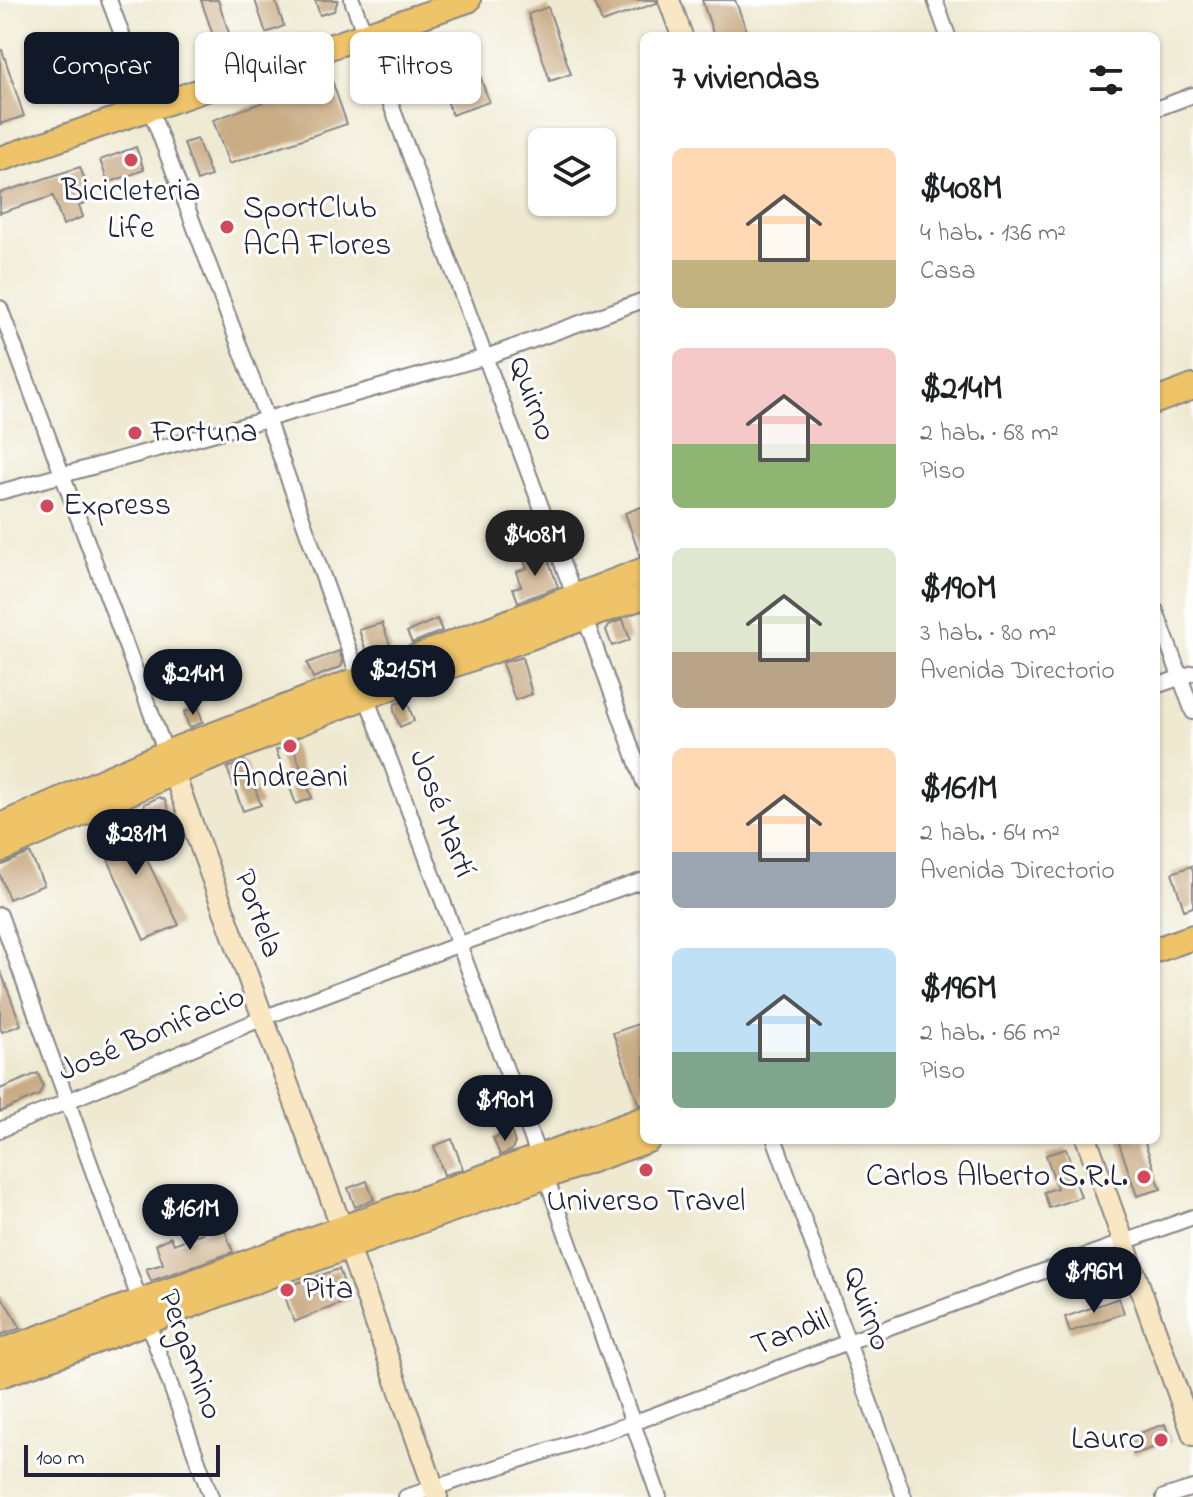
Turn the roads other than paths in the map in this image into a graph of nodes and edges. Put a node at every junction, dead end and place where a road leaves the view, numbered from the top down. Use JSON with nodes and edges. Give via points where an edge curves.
{"nodes":[{"id":1,"x":109,"y":0,"type":"edge"},
{"id":2,"x":352,"y":0,"type":"edge"},
{"id":3,"x":468,"y":0,"type":"edge"},
{"id":4,"x":669,"y":0,"type":"edge"},
{"id":5,"x":935,"y":0,"type":"edge"},
{"id":6,"x":365,"y":32,"type":"edge"},
{"id":7,"x":372,"y":32,"type":"edge"},
{"id":8,"x":681,"y":32,"type":"edge"},
{"id":9,"x":947,"y":32,"type":"edge"},
{"id":10,"x":350,"y":39,"type":"edge"},
{"id":11,"x":1193,"y":95,"type":"edge"},
{"id":12,"x":392,"y":104,"type":"edge"},
{"id":13,"x":1160,"y":107,"type":"edge"},
{"id":14,"x":150,"y":108,"type":"junction"},
{"id":15,"x":0,"y":159,"type":"edge"},
{"id":16,"x":640,"y":301,"type":"edge"},
{"id":17,"x":0,"y":308,"type":"edge"},
{"id":18,"x":486,"y":357,"type":"junction"},
{"id":19,"x":1193,"y":387,"type":"edge"},
{"id":20,"x":1160,"y":399,"type":"edge"},
{"id":21,"x":267,"y":419,"type":"junction"},
{"id":22,"x":62,"y":475,"type":"junction"},
{"id":23,"x":0,"y":492,"type":"edge"},
{"id":24,"x":640,"y":571,"type":"edge"},
{"id":25,"x":574,"y":595,"type":"junction"},
{"id":26,"x":640,"y":597,"type":"edge"},
{"id":27,"x":585,"y":618,"type":"junction"},
{"id":28,"x":1160,"y":619,"type":"edge"},
{"id":29,"x":1187,"y":675,"type":"edge"},
{"id":30,"x":1160,"y":685,"type":"edge"},
{"id":31,"x":363,"y":687,"type":"junction"},
{"id":32,"x":1193,"y":712,"type":"edge"},
{"id":33,"x":170,"y":763,"type":"junction"},
{"id":34,"x":640,"y":772,"type":"edge"},
{"id":35,"x":0,"y":826,"type":"edge"},
{"id":36,"x":0,"y":850,"type":"edge"},
{"id":37,"x":640,"y":881,"type":"edge"},
{"id":38,"x":0,"y":915,"type":"edge"},
{"id":39,"x":1193,"y":937,"type":"edge"},
{"id":40,"x":460,"y":944,"type":"junction"},
{"id":41,"x":1160,"y":949,"type":"edge"},
{"id":42,"x":263,"y":1018,"type":"junction"},
{"id":43,"x":67,"y":1102,"type":"junction"},
{"id":44,"x":640,"y":1121,"type":"edge"},
{"id":45,"x":0,"y":1130,"type":"edge"},
{"id":46,"x":640,"y":1142,"type":"edge"},
{"id":47,"x":776,"y":1144,"type":"edge"},
{"id":48,"x":1088,"y":1144,"type":"edge"},
{"id":49,"x":542,"y":1167,"type":"junction"},
{"id":50,"x":1193,"y":1217,"type":"edge"},
{"id":51,"x":346,"y":1237,"type":"junction"},
{"id":52,"x":1124,"y":1242,"type":"junction"},
{"id":53,"x":142,"y":1311,"type":"junction"},
{"id":54,"x":848,"y":1342,"type":"junction"},
{"id":55,"x":0,"y":1352,"type":"edge"},
{"id":56,"x":0,"y":1375,"type":"edge"},
{"id":57,"x":633,"y":1423,"type":"junction"},
{"id":58,"x":1193,"y":1435,"type":"edge"},
{"id":59,"x":1193,"y":1488,"type":"edge"},
{"id":60,"x":435,"y":1492,"type":"edge"},
{"id":61,"x":211,"y":1497,"type":"edge"},
{"id":62,"x":406,"y":1497,"type":"edge"},
{"id":63,"x":659,"y":1497,"type":"edge"},
{"id":64,"x":904,"y":1497,"type":"edge"},
{"id":65,"x":1164,"y":1497,"type":"edge"}],
"edges":[{"from":1,"to":14,"type":"street","name":"José Martí"},
{"from":2,"to":6,"type":"street","name":"Quirno"},
{"from":3,"to":7,"type":"main road"},
{"from":4,"to":8,"type":"street"},
{"from":5,"to":9,"type":"street"},
{"from":10,"to":14,"type":"main road"},
{"from":11,"to":13,"type":"street"},
{"from":12,"to":18,"type":"street","name":"Quirno"},
{"from":14,"to":15,"type":"main road"},
{"from":14,"to":21,"type":"street","name":"José Martí"},
{"from":16,"to":18,"type":"street"},
{"from":17,"to":22,"type":"street","name":"Portela"},
{"from":18,"to":21,"type":"street"},
{"from":18,"to":25,"type":"street","name":"Quirno"},
{"from":19,"to":20,"type":"main road"},
{"from":21,"to":22,"type":"street"},
{"from":21,"to":31,"type":"street","name":"José Martí"},
{"from":22,"to":23,"type":"street"},
{"from":22,"to":33,"type":"street","name":"Portela"},
{"from":24,"to":25,"type":"main road"},
{"from":25,"to":27,"type":"street","name":"Quirno"},
{"from":25,"to":31,"type":"main road"},
{"from":26,"to":27,"type":"main road"},
{"from":27,"to":31,"type":"main road"},
{"from":27,"to":34,"type":"street","name":"Quirno"},
{"from":28,"to":29,"type":"street"},
{"from":29,"to":30,"type":"street"},
{"from":29,"to":32,"type":"street"},
{"from":31,"to":33,"type":"main road"},
{"from":31,"to":40,"type":"street","name":"José Martí"},
{"from":33,"to":35,"type":"main road"},
{"from":33,"to":36,"type":"main road"},
{"from":33,"to":42,"type":"street","name":"Portela"},
{"from":37,"to":40,"type":"street","name":"José Bonifacio"},
{"from":38,"to":43,"type":"street","name":"Pergamino"},
{"from":39,"to":41,"type":"main road"},
{"from":40,"to":42,"type":"street","name":"José Bonifacio"},
{"from":40,"to":49,"type":"street","name":"José Martí"},
{"from":42,"to":43,"type":"street","name":"José Bonifacio"},
{"from":42,"to":51,"type":"street","name":"Portela"},
{"from":43,"to":45,"type":"street","name":"José Bonifacio"},
{"from":43,"to":53,"type":"street","name":"Pergamino"},
{"from":44,"to":49,"type":"main road"},
{"from":46,"to":49,"type":"main road"},
{"from":47,"to":54,"type":"street","name":"Quirno"},
{"from":48,"to":52,"type":"street"},
{"from":49,"to":51,"type":"main road"},
{"from":49,"to":57,"type":"street","name":"José Martí"},
{"from":50,"to":52,"type":"street","name":"Tandil"},
{"from":51,"to":53,"type":"main road"},
{"from":51,"to":60,"type":"street","name":"Portela"},
{"from":52,"to":54,"type":"street","name":"Tandil"},
{"from":52,"to":58,"type":"street"},
{"from":53,"to":55,"type":"main road"},
{"from":53,"to":56,"type":"main road"},
{"from":53,"to":61,"type":"street","name":"Pergamino"},
{"from":54,"to":57,"type":"street","name":"Tandil"},
{"from":54,"to":64,"type":"street","name":"Quirno"},
{"from":57,"to":60,"type":"street","name":"Tandil"},
{"from":57,"to":63,"type":"street","name":"José Martí"},
{"from":59,"to":65,"type":"street"},
{"from":60,"to":62,"type":"street","name":"Tandil"}]}
